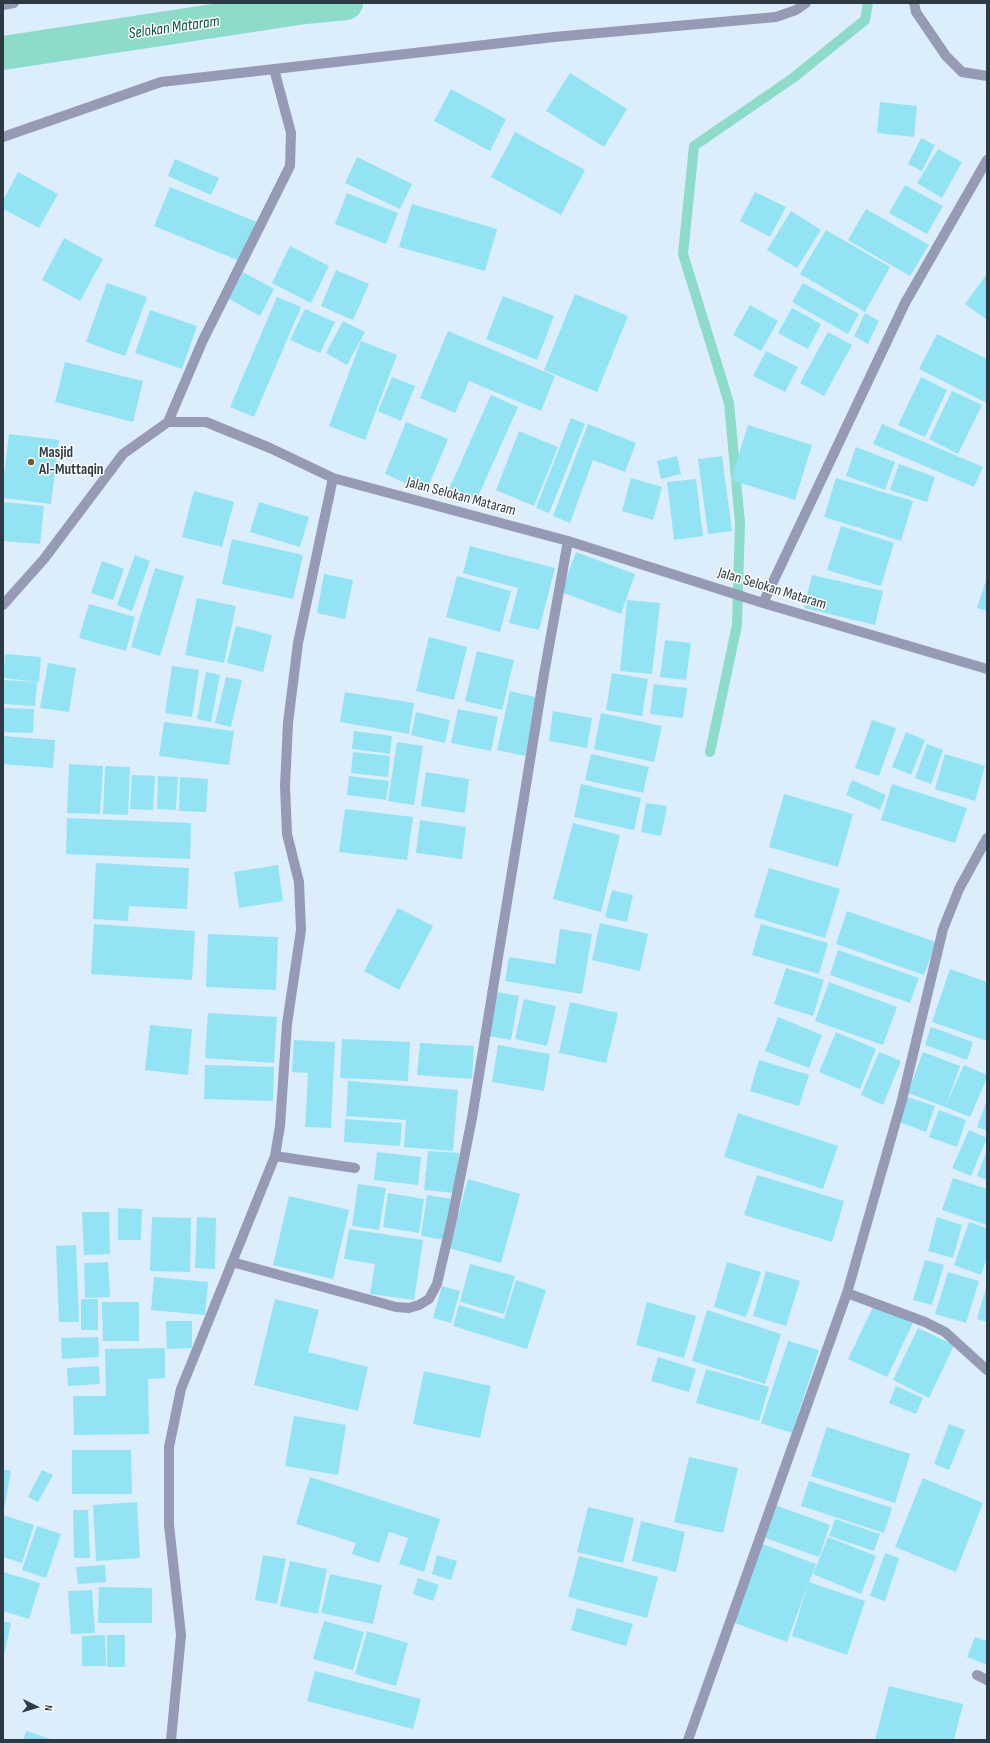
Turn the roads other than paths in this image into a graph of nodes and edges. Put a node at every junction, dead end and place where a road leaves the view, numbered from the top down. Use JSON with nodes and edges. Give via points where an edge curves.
{"nodes":[{"id":1,"x":14,"y":3,"type":"edge"},
{"id":2,"x":806,"y":3,"type":"edge"},
{"id":3,"x":3,"y":5,"type":"edge"},
{"id":4,"x":915,"y":8,"type":"edge"},
{"id":5,"x":274,"y":69,"type":"junction"},
{"id":6,"x":987,"y":76,"type":"edge"},
{"id":7,"x":3,"y":137,"type":"edge"},
{"id":8,"x":987,"y":160,"type":"edge"},
{"id":9,"x":168,"y":422,"type":"junction"},
{"id":10,"x":333,"y":478,"type":"junction"},
{"id":11,"x":568,"y":541,"type":"junction"},
{"id":12,"x":763,"y":603,"type":"junction"},
{"id":13,"x":3,"y":605,"type":"edge"},
{"id":14,"x":987,"y":669,"type":"edge"},
{"id":15,"x":987,"y":838,"type":"edge"},
{"id":16,"x":275,"y":1156,"type":"junction"},
{"id":17,"x":355,"y":1168,"type":"dead end"},
{"id":18,"x":232,"y":1262,"type":"junction"},
{"id":19,"x":847,"y":1293,"type":"junction"},
{"id":20,"x":987,"y":1370,"type":"edge"},
{"id":21,"x":977,"y":1675,"type":"dead end"},
{"id":22,"x":987,"y":1680,"type":"edge"},
{"id":23,"x":171,"y":1740,"type":"edge"},
{"id":24,"x":688,"y":1740,"type":"edge"}],
"edges":[{"from":1,"to":3,"type":"street"},
{"from":2,"to":5,"type":"street","via":[[796,10],[776,17],[554,37]]},
{"from":4,"to":6,"type":"street","via":[[946,56],[962,72]]},
{"from":5,"to":7,"type":"street","via":[[161,82]]},
{"from":5,"to":9,"type":"street","via":[[291,133],[290,166],[203,340]]},
{"from":8,"to":12,"type":"street","via":[[905,303]]},
{"from":9,"to":10,"type":"street","name":"Jalan Selokan Mataram","via":[[206,422],[270,448]]},
{"from":9,"to":13,"type":"street","via":[[123,454],[44,560]]},
{"from":10,"to":11,"type":"street","name":"Jalan Selokan Mataram"},
{"from":10,"to":16,"type":"street","via":[[298,643],[288,724],[285,786],[287,834],[298,882],[301,930],[287,1024],[280,1126]]},
{"from":11,"to":12,"type":"street","name":"Jalan Selokan Mataram"},
{"from":11,"to":18,"type":"street","via":[[472,1118],[437,1284],[429,1299],[419,1305],[408,1308],[396,1307]]},
{"from":12,"to":14,"type":"street","name":"Jalan Selokan Mataram"},
{"from":15,"to":19,"type":"street","via":[[959,889],[943,929],[902,1100]]},
{"from":16,"to":17,"type":"street"},
{"from":16,"to":18,"type":"street"},
{"from":18,"to":23,"type":"street","via":[[181,1389],[169,1447],[169,1525],[181,1635]]},
{"from":19,"to":20,"type":"street","via":[[945,1332]]},
{"from":19,"to":24,"type":"street"},
{"from":21,"to":22,"type":"street"}]}
